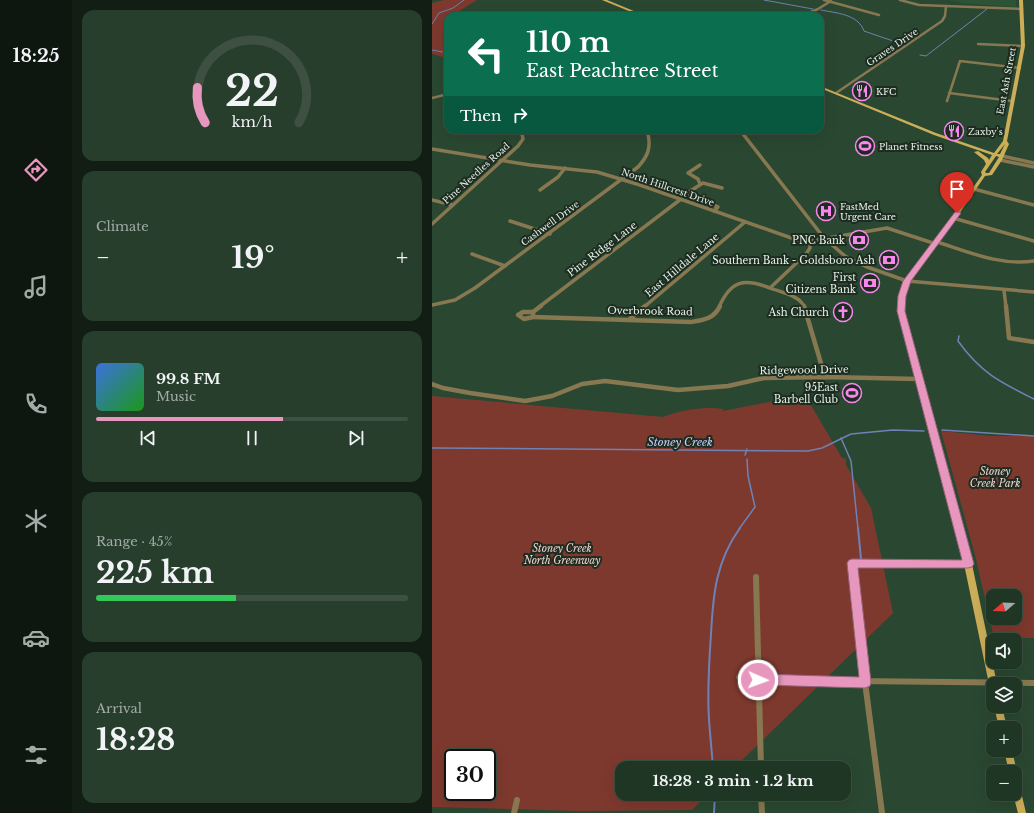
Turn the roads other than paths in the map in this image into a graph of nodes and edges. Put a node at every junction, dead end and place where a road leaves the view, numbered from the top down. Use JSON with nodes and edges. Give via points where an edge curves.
{"nodes":[{"id":1,"x":604,"y":0,"type":"edge"},
{"id":2,"x":824,"y":0,"type":"edge"},
{"id":3,"x":900,"y":0,"type":"edge"},
{"id":4,"x":1021,"y":0,"type":"edge"},
{"id":5,"x":832,"y":1,"type":"edge"},
{"id":6,"x":946,"y":6,"type":"junction"},
{"id":7,"x":1022,"y":9,"type":"junction"},
{"id":8,"x":634,"y":12,"type":"edge"},
{"id":9,"x":811,"y":12,"type":"edge"},
{"id":10,"x":880,"y":15,"type":"dead end"},
{"id":11,"x":978,"y":44,"type":"dead end"},
{"id":12,"x":1023,"y":46,"type":"junction"},
{"id":13,"x":1020,"y":68,"type":"junction"},
{"id":14,"x":824,"y":88,"type":"edge"},
{"id":15,"x":836,"y":93,"type":"junction"},
{"id":16,"x":949,"y":93,"type":"junction"},
{"id":17,"x":444,"y":95,"type":"edge"},
{"id":18,"x":432,"y":98,"type":"edge"},
{"id":19,"x":947,"y":101,"type":"dead end"},
{"id":20,"x":1012,"y":101,"type":"junction"},
{"id":21,"x":522,"y":134,"type":"edge"},
{"id":22,"x":648,"y":134,"type":"edge"},
{"id":23,"x":743,"y":134,"type":"edge"},
{"id":24,"x":946,"y":138,"type":"junction"},
{"id":25,"x":1005,"y":141,"type":"junction"},
{"id":26,"x":432,"y":149,"type":"edge"},
{"id":27,"x":976,"y":152,"type":"junction"},
{"id":28,"x":995,"y":156,"type":"junction"},
{"id":29,"x":1001,"y":158,"type":"junction"},
{"id":30,"x":502,"y":161,"type":"junction"},
{"id":31,"x":1034,"y":163,"type":"edge"},
{"id":32,"x":700,"y":165,"type":"dead end"},
{"id":33,"x":988,"y":165,"type":"junction"},
{"id":34,"x":1034,"y":167,"type":"edge"},
{"id":35,"x":565,"y":168,"type":"junction"},
{"id":36,"x":984,"y":175,"type":"junction"},
{"id":37,"x":622,"y":179,"type":"junction"},
{"id":38,"x":700,"y":184,"type":"junction"},
{"id":39,"x":722,"y":188,"type":"dead end"},
{"id":40,"x":652,"y":189,"type":"junction"},
{"id":41,"x":974,"y":189,"type":"junction"},
{"id":42,"x":540,"y":190,"type":"dead end"},
{"id":43,"x":686,"y":194,"type":"junction"},
{"id":44,"x":681,"y":199,"type":"junction"},
{"id":45,"x":432,"y":200,"type":"edge"},
{"id":46,"x":453,"y":204,"type":"junction"},
{"id":47,"x":1034,"y":205,"type":"edge"},
{"id":48,"x":714,"y":211,"type":"junction"},
{"id":49,"x":954,"y":218,"type":"junction"},
{"id":50,"x":510,"y":220,"type":"dead end"},
{"id":51,"x":745,"y":222,"type":"junction"},
{"id":52,"x":432,"y":224,"type":"edge"},
{"id":53,"x":550,"y":234,"type":"junction"},
{"id":54,"x":824,"y":238,"type":"junction"},
{"id":55,"x":810,"y":241,"type":"junction"},
{"id":56,"x":1034,"y":241,"type":"edge"},
{"id":57,"x":936,"y":243,"type":"junction"},
{"id":58,"x":472,"y":254,"type":"dead end"},
{"id":59,"x":1034,"y":262,"type":"edge"},
{"id":60,"x":505,"y":266,"type":"junction"},
{"id":61,"x":907,"y":281,"type":"junction"},
{"id":62,"x":770,"y":288,"type":"junction"},
{"id":63,"x":1004,"y":290,"type":"junction"},
{"id":64,"x":1034,"y":292,"type":"edge"},
{"id":65,"x":432,"y":305,"type":"edge"},
{"id":66,"x":533,"y":314,"type":"joint"},
{"id":67,"x":630,"y":319,"type":"junction"},
{"id":68,"x":1034,"y":342,"type":"edge"},
{"id":69,"x":825,"y":377,"type":"junction"},
{"id":70,"x":919,"y":379,"type":"junction"},
{"id":71,"x":432,"y":384,"type":"edge"},
{"id":72,"x":968,"y":564,"type":"junction"},
{"id":73,"x":756,"y":577,"type":"dead end"},
{"id":74,"x":739,"y":677,"type":"dead end"},
{"id":75,"x":992,"y":677,"type":"edge"},
{"id":76,"x":758,"y":680,"type":"junction"},
{"id":77,"x":865,"y":682,"type":"junction"},
{"id":78,"x":986,"y":683,"type":"edge"},
{"id":79,"x":1022,"y":683,"type":"edge"},
{"id":80,"x":1034,"y":683,"type":"edge"},
{"id":81,"x":761,"y":761,"type":"edge"},
{"id":82,"x":517,"y":800,"type":"dead end"},
{"id":83,"x":761,"y":801,"type":"edge"},
{"id":84,"x":1019,"y":801,"type":"edge"},
{"id":85,"x":514,"y":813,"type":"edge"},
{"id":86,"x":762,"y":813,"type":"edge"},
{"id":87,"x":882,"y":813,"type":"edge"},
{"id":88,"x":1022,"y":813,"type":"edge"}],
"edges":[{"from":1,"to":8,"type":"main road"},
{"from":2,"to":5,"type":"street"},
{"from":3,"to":6,"type":"street","via":[[919,5]]},
{"from":4,"to":7,"type":"main road","name":"East Ash Street"},
{"from":5,"to":9,"type":"street"},
{"from":5,"to":10,"type":"street"},
{"from":6,"to":7,"type":"street"},
{"from":6,"to":15,"type":"street","name":"Graves Drive","via":[[942,22]]},
{"from":7,"to":12,"type":"main road","name":"East Ash Street"},
{"from":11,"to":12,"type":"street"},
{"from":12,"to":13,"type":"main road","name":"East Ash Street"},
{"from":13,"to":16,"type":"street","via":[[960,61]]},
{"from":13,"to":20,"type":"main road","name":"East Ash Street"},
{"from":14,"to":15,"type":"main road"},
{"from":15,"to":24,"type":"main road"},
{"from":16,"to":19,"type":"street"},
{"from":16,"to":20,"type":"street"},
{"from":17,"to":18,"type":"street"},
{"from":20,"to":25,"type":"main road","name":"East Ash Street"},
{"from":21,"to":30,"type":"street","name":"Pine Needles Road","via":[[523,139]]},
{"from":22,"to":37,"type":"street","name":"Cashwell Drive","via":[[651,145],[646,159]]},
{"from":23,"to":54,"type":"street"},
{"from":24,"to":27,"type":"main road"},
{"from":24,"to":28,"type":"main road"},
{"from":25,"to":28,"type":"main road","name":"East Ash Street","via":[[1001,143]]},
{"from":25,"to":29,"type":"main road","name":"East Ash Street","via":[[1007,144]]},
{"from":26,"to":30,"type":"street","name":"North Hillcrest Drive"},
{"from":27,"to":28,"type":"main road"},
{"from":27,"to":33,"type":"main road","via":[[986,158]]},
{"from":28,"to":29,"type":"main road"},
{"from":28,"to":33,"type":"main road","name":"East Ash Street"},
{"from":29,"to":31,"type":"street"},
{"from":29,"to":34,"type":"street"},
{"from":29,"to":36,"type":"main road","name":"East Ash Street","via":[[990,174]]},
{"from":30,"to":35,"type":"street","name":"North Hillcrest Drive"},
{"from":30,"to":46,"type":"street","name":"Pine Needles Road"},
{"from":32,"to":38,"type":"street","via":[[688,173],[698,178]]},
{"from":33,"to":36,"type":"main road","name":"East Ash Street","via":[[982,172]]},
{"from":35,"to":37,"type":"street","name":"North Hillcrest Drive","via":[[597,172]]},
{"from":35,"to":42,"type":"street","via":[[558,177]]},
{"from":36,"to":41,"type":"main road","name":"East Ash Street"},
{"from":37,"to":40,"type":"street","name":"North Hillcrest Drive"},
{"from":37,"to":53,"type":"street","name":"Cashwell Drive"},
{"from":38,"to":39,"type":"street"},
{"from":38,"to":43,"type":"street"},
{"from":40,"to":43,"type":"street","via":[[659,185]]},
{"from":40,"to":44,"type":"street","name":"North Hillcrest Drive"},
{"from":41,"to":47,"type":"street"},
{"from":41,"to":49,"type":"main road","name":"East Ash Street"},
{"from":43,"to":44,"type":"street","via":[[687,197]]},
{"from":43,"to":48,"type":"street","via":[[706,203],[718,205]]},
{"from":44,"to":48,"type":"street","name":"North Hillcrest Drive"},
{"from":44,"to":66,"type":"street","name":"Pine Ridge Lane"},
{"from":45,"to":46,"type":"street"},
{"from":46,"to":52,"type":"street","name":"Pine Needles Road"},
{"from":48,"to":51,"type":"street","name":"North Hillcrest Drive"},
{"from":49,"to":56,"type":"street"},
{"from":49,"to":57,"type":"main road","name":"East Ash Street"},
{"from":50,"to":53,"type":"street"},
{"from":51,"to":55,"type":"street","name":"North Hillcrest Drive","via":[[800,241]]},
{"from":51,"to":67,"type":"street","name":"East Hilldale Lane"},
{"from":53,"to":60,"type":"street","name":"Cashwell Drive"},
{"from":54,"to":55,"type":"street","name":"North Hillcrest Drive"},
{"from":54,"to":57,"type":"street","name":"North Hillcrest Drive","via":[[887,228]]},
{"from":54,"to":61,"type":"street","via":[[845,256],[866,267]]},
{"from":55,"to":62,"type":"street","via":[[810,248],[806,254]]},
{"from":57,"to":59,"type":"street","name":"North Hillcrest Drive","via":[[1017,263]]},
{"from":57,"to":61,"type":"main road","name":"East Ash Street"},
{"from":58,"to":60,"type":"street"},
{"from":60,"to":65,"type":"street","name":"Cashwell Drive","via":[[455,300]]},
{"from":61,"to":63,"type":"street"},
{"from":61,"to":70,"type":"main road","name":"East Ash Street","via":[[901,311]]},
{"from":62,"to":67,"type":"street","name":"Overbrook Road","via":[[754,282],[738,283],[725,295],[716,314],[707,319],[692,322]]},
{"from":62,"to":69,"type":"street","name":"Overbrook Road","via":[[794,296],[803,303]]},
{"from":63,"to":64,"type":"street"},
{"from":63,"to":68,"type":"street","via":[[1009,338]]},
{"from":66,"to":67,"type":"street","name":"Overbrook Road"},
{"from":69,"to":70,"type":"street","name":"Ridgewood Drive"},
{"from":69,"to":71,"type":"street","name":"Ridgewood Drive","via":[[764,378],[728,386],[678,390],[605,381],[582,384],[552,396],[525,401],[470,393]]},
{"from":70,"to":72,"type":"main road","name":"East Ash Street"},
{"from":72,"to":75,"type":"main road","name":"East Ash Street"},
{"from":72,"to":77,"type":"street","via":[[852,563]]},
{"from":73,"to":76,"type":"street"},
{"from":74,"to":76,"type":"street"},
{"from":76,"to":77,"type":"street"},
{"from":76,"to":81,"type":"street"},
{"from":77,"to":78,"type":"street"},
{"from":77,"to":87,"type":"street"},
{"from":79,"to":80,"type":"street"},
{"from":82,"to":85,"type":"street"},
{"from":83,"to":86,"type":"street"},
{"from":84,"to":88,"type":"main road"}]}
